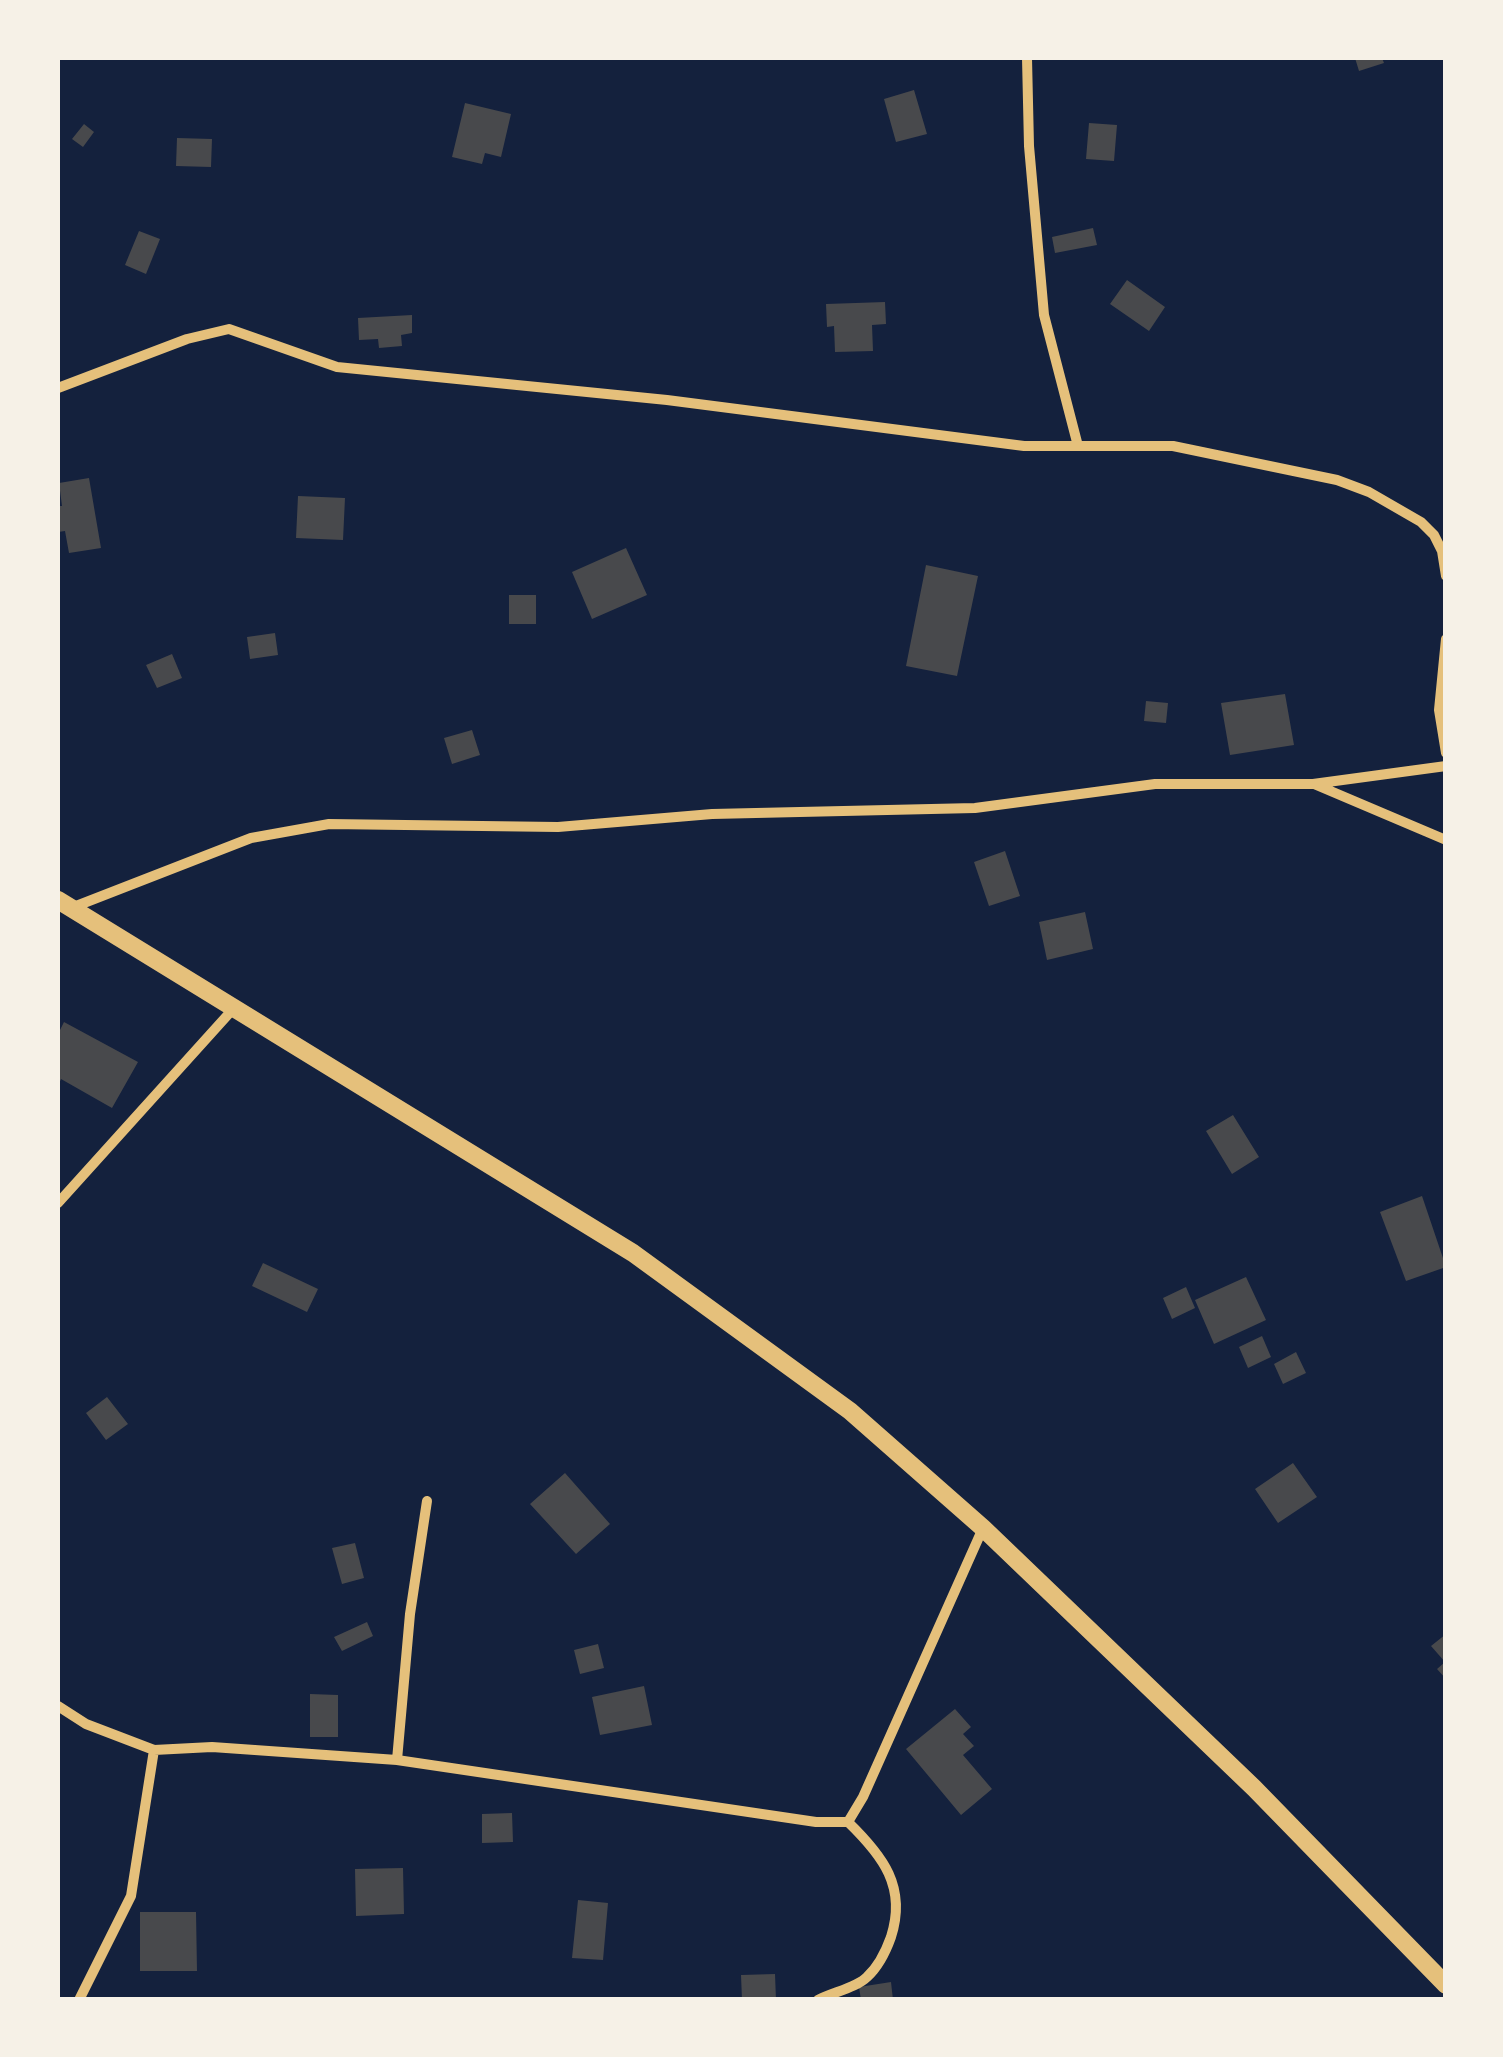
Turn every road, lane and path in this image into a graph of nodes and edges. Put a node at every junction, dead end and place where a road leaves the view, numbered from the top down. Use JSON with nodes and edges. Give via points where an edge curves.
{"nodes":[{"id":1,"x":1028,"y":58,"type":"edge"},
{"id":2,"x":58,"y":388,"type":"edge"},
{"id":3,"x":1078,"y":446,"type":"junction"},
{"id":4,"x":1446,"y":576,"type":"edge"},
{"id":5,"x":1446,"y":639,"type":"edge"},
{"id":6,"x":1446,"y":753,"type":"edge"},
{"id":7,"x":1446,"y":766,"type":"edge"},
{"id":8,"x":1313,"y":784,"type":"junction"},
{"id":9,"x":1446,"y":840,"type":"edge"},
{"id":10,"x":64,"y":904,"type":"edge"},
{"id":11,"x":234,"y":1008,"type":"junction"},
{"id":12,"x":58,"y":1203,"type":"edge"},
{"id":13,"x":427,"y":1500,"type":"dead end"},
{"id":14,"x":983,"y":1528,"type":"junction"},
{"id":15,"x":58,"y":1706,"type":"edge"},
{"id":16,"x":154,"y":1750,"type":"junction"},
{"id":17,"x":398,"y":1760,"type":"junction"},
{"id":18,"x":848,"y":1822,"type":"junction"},
{"id":19,"x":1446,"y":1986,"type":"edge"},
{"id":20,"x":78,"y":2000,"type":"edge"},
{"id":21,"x":818,"y":2000,"type":"edge"}],
"edges":[{"from":1,"to":3,"type":"street","via":[[1044,315]]},
{"from":2,"to":3,"type":"street","via":[[229,329],[337,367],[608,393],[1024,446]]},
{"from":3,"to":4,"type":"street","via":[[1174,446],[1337,480],[1421,522],[1442,551]]},
{"from":5,"to":6,"type":"street","via":[[1440,710]]},
{"from":7,"to":8,"type":"street"},
{"from":8,"to":9,"type":"street"},
{"from":8,"to":10,"type":"street","via":[[1155,784],[975,808],[712,814],[558,827],[329,824],[251,838]]},
{"from":10,"to":11,"type":"street"},
{"from":11,"to":12,"type":"street"},
{"from":11,"to":14,"type":"street","via":[[632,1253],[850,1411]]},
{"from":13,"to":17,"type":"street"},
{"from":14,"to":18,"type":"street"},
{"from":14,"to":19,"type":"street","via":[[1254,1788]]},
{"from":15,"to":16,"type":"street"},
{"from":16,"to":17,"type":"street","via":[[212,1747]]},
{"from":16,"to":20,"type":"street","via":[[131,1896]]},
{"from":17,"to":18,"type":"street"},
{"from":18,"to":21,"type":"street","via":[[878,1851],[895,1882],[898,1916],[886,1951],[866,1979]]}]}
